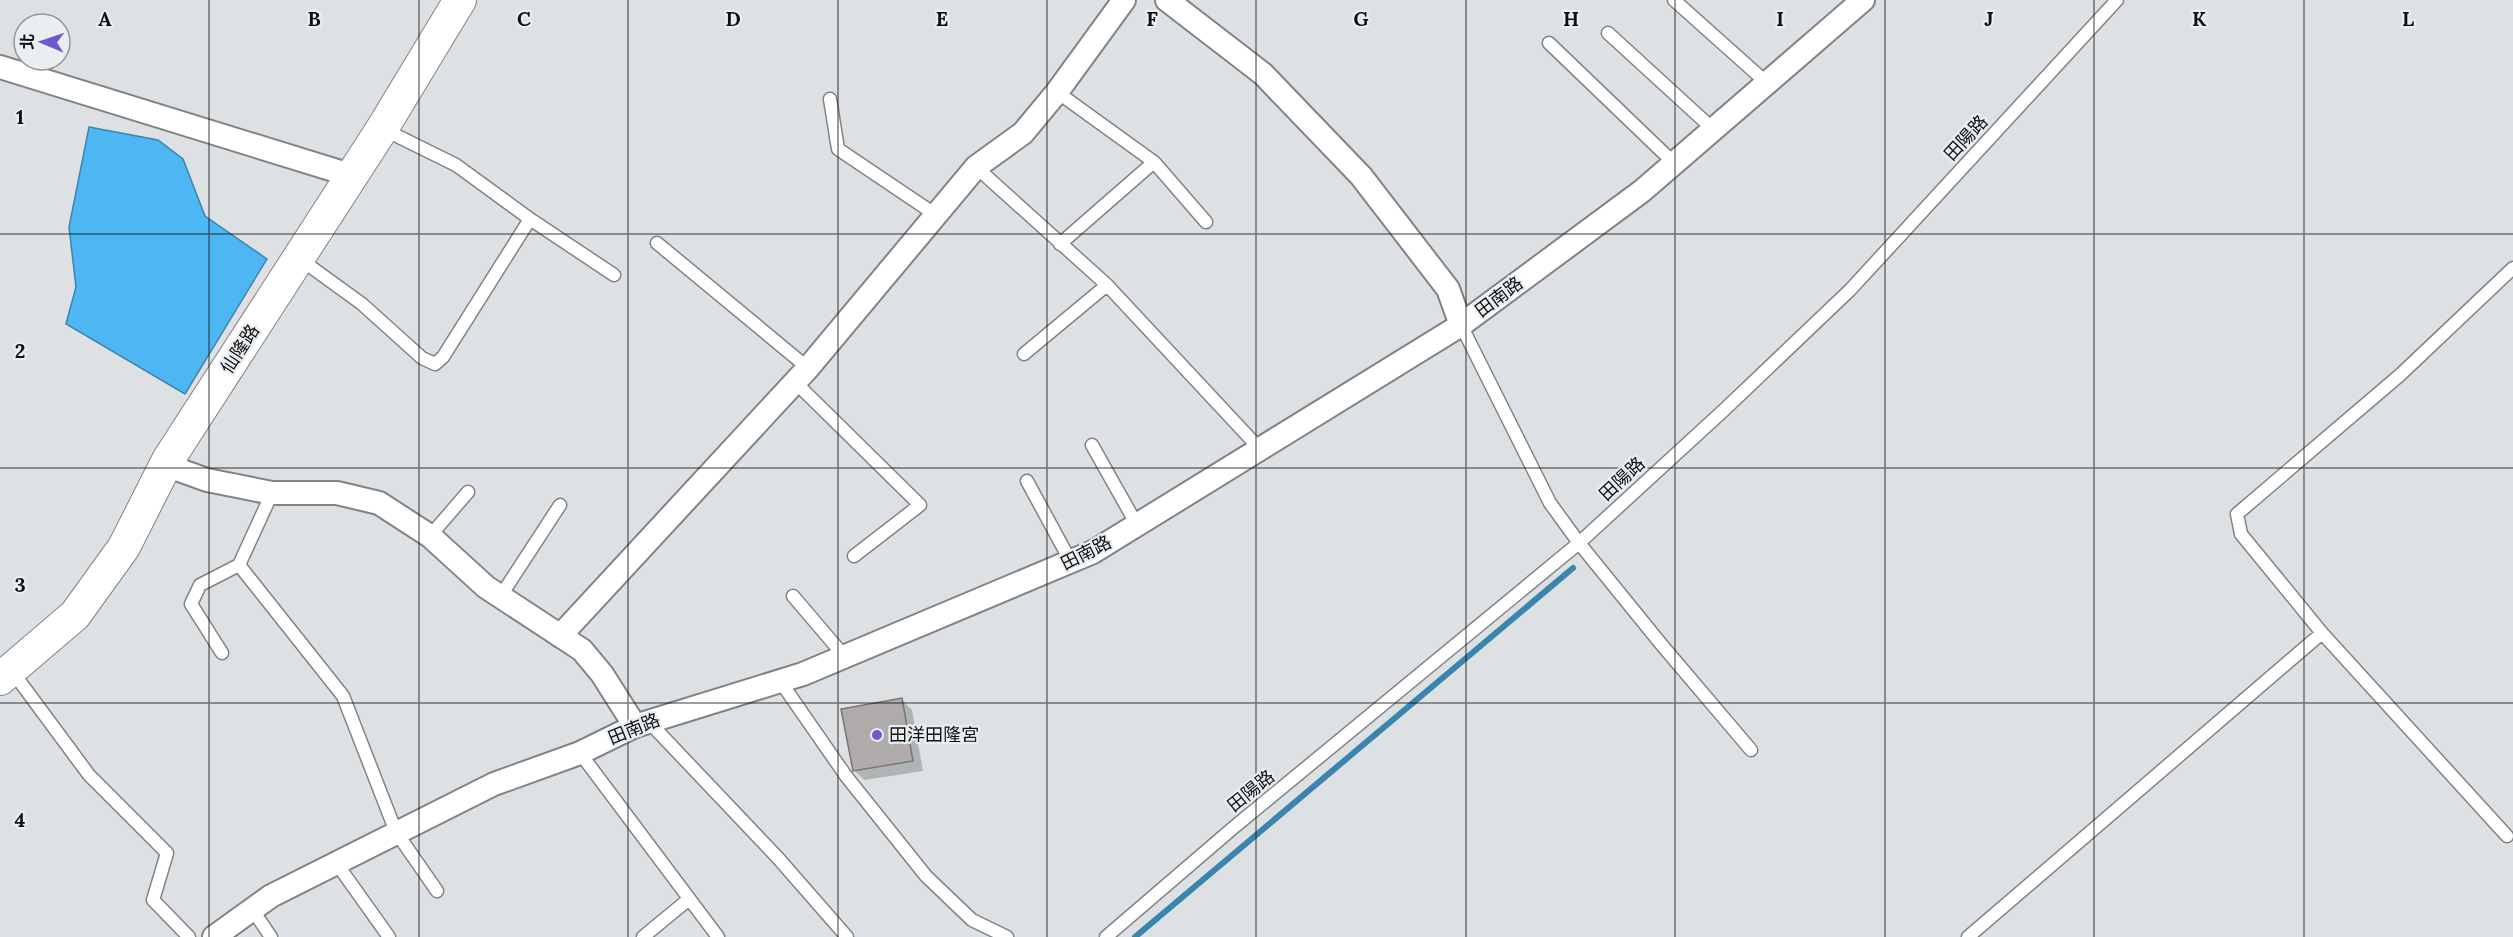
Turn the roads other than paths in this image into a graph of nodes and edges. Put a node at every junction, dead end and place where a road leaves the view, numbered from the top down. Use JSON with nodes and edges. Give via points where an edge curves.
{"nodes":[{"id":1,"x":460,"y":0,"type":"edge"},
{"id":2,"x":1124,"y":0,"type":"edge"},
{"id":3,"x":1167,"y":0,"type":"edge"},
{"id":4,"x":1674,"y":0,"type":"edge"},
{"id":5,"x":1863,"y":0,"type":"edge"},
{"id":6,"x":2117,"y":0,"type":"edge"},
{"id":7,"x":1608,"y":33,"type":"dead end"},
{"id":8,"x":1549,"y":43,"type":"dead end"},
{"id":9,"x":0,"y":67,"type":"edge"},
{"id":10,"x":1768,"y":84,"type":"junction"},
{"id":11,"x":1057,"y":92,"type":"junction"},
{"id":12,"x":830,"y":99,"type":"dead end"},
{"id":13,"x":382,"y":129,"type":"junction"},
{"id":14,"x":1714,"y":130,"type":"junction"},
{"id":15,"x":1154,"y":162,"type":"junction"},
{"id":16,"x":1675,"y":164,"type":"junction"},
{"id":17,"x":976,"y":167,"type":"junction"},
{"id":18,"x":350,"y":175,"type":"junction"},
{"id":19,"x":936,"y":215,"type":"junction"},
{"id":20,"x":530,"y":219,"type":"junction"},
{"id":21,"x":1206,"y":222,"type":"dead end"},
{"id":22,"x":657,"y":243,"type":"dead end"},
{"id":23,"x":1060,"y":244,"type":"junction"},
{"id":24,"x":299,"y":258,"type":"junction"},
{"id":25,"x":2513,"y":268,"type":"edge"},
{"id":26,"x":614,"y":275,"type":"dead end"},
{"id":27,"x":1107,"y":285,"type":"junction"},
{"id":28,"x":1461,"y":325,"type":"junction"},
{"id":29,"x":1024,"y":354,"type":"dead end"},
{"id":30,"x":802,"y":375,"type":"junction"},
{"id":31,"x":1092,"y":445,"type":"dead end"},
{"id":32,"x":1259,"y":448,"type":"junction"},
{"id":33,"x":168,"y":460,"type":"junction"},
{"id":34,"x":1027,"y":481,"type":"dead end"},
{"id":35,"x":468,"y":492,"type":"dead end"},
{"id":36,"x":272,"y":493,"type":"junction"},
{"id":37,"x":560,"y":505,"type":"dead end"},
{"id":38,"x":1137,"y":525,"type":"junction"},
{"id":39,"x":430,"y":536,"type":"junction"},
{"id":40,"x":1579,"y":543,"type":"junction"},
{"id":41,"x":854,"y":556,"type":"dead end"},
{"id":42,"x":1071,"y":562,"type":"junction"},
{"id":43,"x":239,"y":565,"type":"junction"},
{"id":44,"x":500,"y":597,"type":"junction"},
{"id":45,"x":793,"y":597,"type":"dead end"},
{"id":46,"x":2322,"y":633,"type":"junction"},
{"id":47,"x":560,"y":636,"type":"junction"},
{"id":48,"x":222,"y":653,"type":"dead end"},
{"id":49,"x":845,"y":657,"type":"junction"},
{"id":50,"x":5,"y":674,"type":"edge"},
{"id":51,"x":780,"y":681,"type":"junction"},
{"id":52,"x":642,"y":724,"type":"junction"},
{"id":53,"x":1752,"y":750,"type":"dead end"},
{"id":54,"x":580,"y":753,"type":"junction"},
{"id":55,"x":396,"y":832,"type":"junction"},
{"id":56,"x":2507,"y":836,"type":"dead end"},
{"id":57,"x":337,"y":864,"type":"junction"},
{"id":58,"x":437,"y":891,"type":"dead end"},
{"id":59,"x":689,"y":899,"type":"junction"},
{"id":60,"x":252,"y":909,"type":"junction"},
{"id":61,"x":189,"y":937,"type":"edge"},
{"id":62,"x":214,"y":937,"type":"edge"},
{"id":63,"x":271,"y":937,"type":"edge"},
{"id":64,"x":389,"y":937,"type":"edge"},
{"id":65,"x":643,"y":937,"type":"edge"},
{"id":66,"x":718,"y":937,"type":"edge"},
{"id":67,"x":847,"y":937,"type":"edge"},
{"id":68,"x":1007,"y":937,"type":"edge"},
{"id":69,"x":1106,"y":937,"type":"edge"},
{"id":70,"x":1968,"y":937,"type":"edge"}],
"edges":[{"from":1,"to":13,"type":"street","name":"仙隆路"},
{"from":2,"to":11,"type":"street"},
{"from":3,"to":28,"type":"street","via":[[1263,74],[1361,176],[1448,289]]},
{"from":4,"to":10,"type":"lane"},
{"from":5,"to":10,"type":"street","name":"田南路"},
{"from":6,"to":40,"type":"lane","name":"田陽路","via":[[1850,290]]},
{"from":7,"to":14,"type":"lane"},
{"from":8,"to":16,"type":"lane"},
{"from":9,"to":18,"type":"street"},
{"from":10,"to":14,"type":"street","name":"田南路"},
{"from":11,"to":15,"type":"lane"},
{"from":11,"to":17,"type":"street","via":[[1023,132]]},
{"from":12,"to":19,"type":"lane","via":[[838,149]]},
{"from":13,"to":18,"type":"street","name":"仙隆路"},
{"from":13,"to":20,"type":"lane","via":[[456,165]]},
{"from":14,"to":16,"type":"street","name":"田南路"},
{"from":15,"to":21,"type":"lane"},
{"from":15,"to":23,"type":"lane"},
{"from":16,"to":28,"type":"street","name":"田南路"},
{"from":17,"to":19,"type":"street"},
{"from":17,"to":23,"type":"lane"},
{"from":18,"to":24,"type":"street","name":"仙隆路"},
{"from":19,"to":30,"type":"street"},
{"from":20,"to":24,"type":"lane","via":[[435,364],[422,358],[362,304]]},
{"from":20,"to":26,"type":"lane"},
{"from":22,"to":30,"type":"lane"},
{"from":23,"to":27,"type":"lane"},
{"from":24,"to":33,"type":"street","name":"仙隆路"},
{"from":25,"to":46,"type":"lane","via":[[2400,375],[2237,514],[2241,534]]},
{"from":27,"to":29,"type":"lane"},
{"from":27,"to":32,"type":"lane"},
{"from":28,"to":32,"type":"street","name":"田南路"},
{"from":28,"to":40,"type":"lane","via":[[1550,503]]},
{"from":30,"to":41,"type":"lane","via":[[920,505]]},
{"from":30,"to":47,"type":"street"},
{"from":31,"to":38,"type":"lane"},
{"from":32,"to":38,"type":"street","name":"田南路"},
{"from":33,"to":36,"type":"street","via":[[182,471],[207,480]]},
{"from":33,"to":50,"type":"street","name":"仙隆路","via":[[124,547],[75,615]]},
{"from":34,"to":42,"type":"lane"},
{"from":35,"to":39,"type":"lane"},
{"from":36,"to":39,"type":"street","via":[[338,493],[380,503]]},
{"from":36,"to":43,"type":"lane"},
{"from":37,"to":44,"type":"lane"},
{"from":38,"to":42,"type":"street","name":"田南路"},
{"from":39,"to":44,"type":"street"},
{"from":40,"to":53,"type":"lane"},
{"from":40,"to":69,"type":"lane","name":"田陽路"},
{"from":42,"to":49,"type":"street","name":"田南路"},
{"from":43,"to":48,"type":"lane","via":[[200,585],[191,604]]},
{"from":43,"to":55,"type":"lane","via":[[343,696]]},
{"from":44,"to":47,"type":"street"},
{"from":45,"to":49,"type":"lane"},
{"from":46,"to":56,"type":"lane"},
{"from":46,"to":70,"type":"lane"},
{"from":47,"to":52,"type":"street","via":[[582,650]]},
{"from":49,"to":51,"type":"street","name":"田南路"},
{"from":50,"to":61,"type":"lane","via":[[89,775],[167,853],[153,900]]},
{"from":51,"to":52,"type":"street","name":"田南路"},
{"from":51,"to":68,"type":"lane","via":[[846,776],[926,876],[972,920]]},
{"from":52,"to":54,"type":"street","name":"田南路"},
{"from":52,"to":67,"type":"lane","via":[[778,858]]},
{"from":54,"to":55,"type":"street","name":"田南路","via":[[494,784]]},
{"from":54,"to":59,"type":"lane"},
{"from":55,"to":57,"type":"street","name":"田南路"},
{"from":55,"to":58,"type":"lane"},
{"from":57,"to":60,"type":"street","name":"田南路"},
{"from":57,"to":64,"type":"lane"},
{"from":59,"to":65,"type":"lane"},
{"from":59,"to":66,"type":"lane"},
{"from":60,"to":62,"type":"street","name":"田南路"},
{"from":60,"to":63,"type":"lane"}]}
